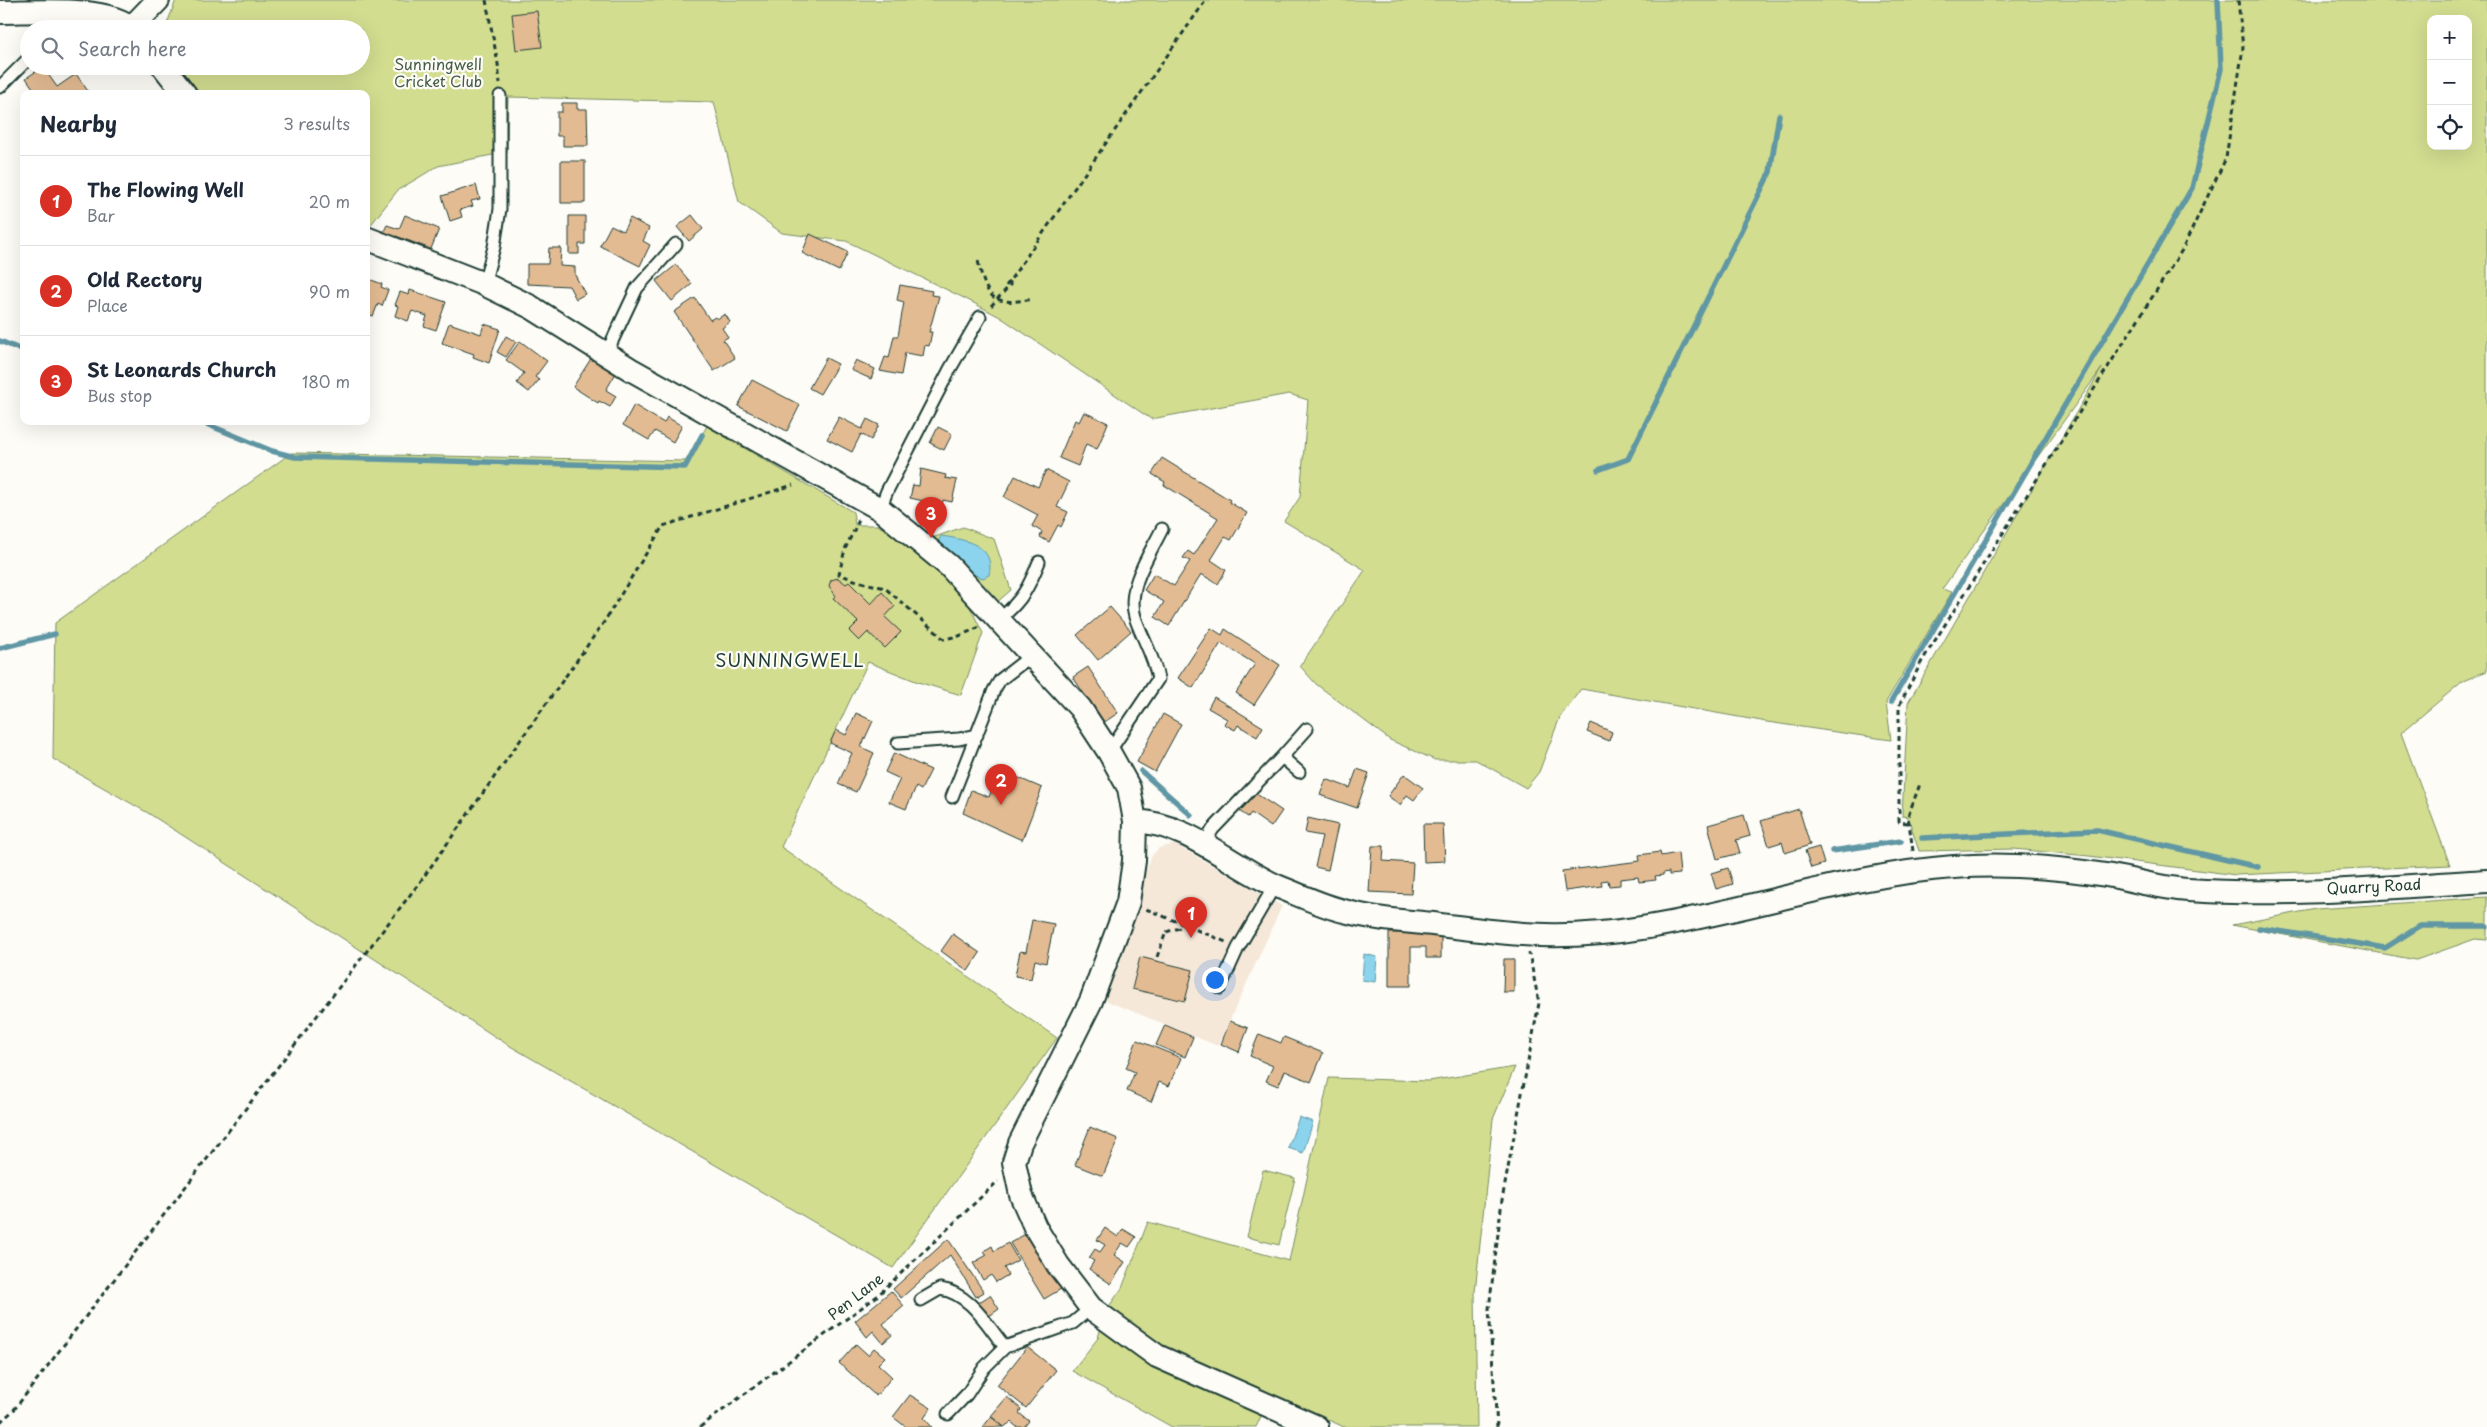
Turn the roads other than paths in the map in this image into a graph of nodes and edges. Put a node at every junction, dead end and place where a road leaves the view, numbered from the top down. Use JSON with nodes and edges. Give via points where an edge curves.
{"nodes":[{"id":1,"x":158,"y":0,"type":"edge"},
{"id":2,"x":0,"y":12,"type":"edge"},
{"id":3,"x":40,"y":20,"type":"edge"},
{"id":4,"x":52,"y":20,"type":"edge"},
{"id":5,"x":121,"y":20,"type":"edge"},
{"id":6,"x":140,"y":20,"type":"edge"},
{"id":7,"x":20,"y":67,"type":"edge"},
{"id":8,"x":170,"y":75,"type":"edge"},
{"id":9,"x":0,"y":87,"type":"edge"},
{"id":10,"x":182,"y":90,"type":"edge"},
{"id":11,"x":500,"y":96,"type":"road end"},
{"id":12,"x":370,"y":240,"type":"edge"},
{"id":13,"x":676,"y":244,"type":"dead end"},
{"id":14,"x":484,"y":284,"type":"junction"},
{"id":15,"x":983,"y":314,"type":"road end"},
{"id":16,"x":606,"y":354,"type":"junction"},
{"id":17,"x":875,"y":505,"type":"junction"},
{"id":18,"x":1162,"y":529,"type":"dead end"},
{"id":19,"x":1039,"y":562,"type":"dead end"},
{"id":20,"x":997,"y":616,"type":"junction"},
{"id":21,"x":1032,"y":654,"type":"junction"},
{"id":22,"x":1307,"y":729,"type":"dead end"},
{"id":23,"x":977,"y":734,"type":"junction"},
{"id":24,"x":898,"y":743,"type":"dead end"},
{"id":25,"x":1109,"y":752,"type":"junction"},
{"id":26,"x":1282,"y":757,"type":"junction"},
{"id":27,"x":1299,"y":772,"type":"dead end"},
{"id":28,"x":952,"y":797,"type":"dead end"},
{"id":29,"x":1135,"y":821,"type":"junction"},
{"id":30,"x":1204,"y":844,"type":"junction"},
{"id":31,"x":2487,"y":881,"type":"edge"},
{"id":32,"x":1275,"y":885,"type":"junction"},
{"id":33,"x":1220,"y":988,"type":"dead end"},
{"id":34,"x":921,"y":1300,"type":"dead end"},
{"id":35,"x":1091,"y":1308,"type":"junction"},
{"id":36,"x":1005,"y":1347,"type":"junction"},
{"id":37,"x":948,"y":1414,"type":"dead end"},
{"id":38,"x":1318,"y":1427,"type":"edge"}],
"edges":[{"from":1,"to":6,"type":"street"},
{"from":2,"to":3,"type":"street"},
{"from":4,"to":5,"type":"street","via":[[100,13]]},
{"from":7,"to":9,"type":"lane"},
{"from":8,"to":10,"type":"street"},
{"from":11,"to":14,"type":"lane","via":[[500,209]]},
{"from":12,"to":14,"type":"street"},
{"from":13,"to":16,"type":"lane","via":[[637,288]]},
{"from":14,"to":16,"type":"street","via":[[531,307]]},
{"from":15,"to":17,"type":"lane","via":[[950,369],[886,491]]},
{"from":16,"to":17,"type":"street"},
{"from":17,"to":20,"type":"street","via":[[924,544]]},
{"from":18,"to":25,"type":"lane","via":[[1135,588],[1133,604],[1134,616],[1164,680]]},
{"from":19,"to":20,"type":"lane","via":[[1019,603]]},
{"from":20,"to":21,"type":"street"},
{"from":21,"to":23,"type":"lane","via":[[1000,680]]},
{"from":21,"to":25,"type":"street","via":[[1080,708]]},
{"from":22,"to":26,"type":"lane"},
{"from":23,"to":24,"type":"lane","via":[[959,739]]},
{"from":23,"to":28,"type":"lane"},
{"from":25,"to":29,"type":"street","via":[[1129,788]]},
{"from":26,"to":27,"type":"lane"},
{"from":26,"to":30,"type":"lane","via":[[1213,829]]},
{"from":29,"to":30,"type":"street","name":"Quarry Road","via":[[1168,826]]},
{"from":29,"to":35,"type":"street","via":[[1128,902],[1091,1001],[1014,1162],[1020,1195],[1035,1227],[1058,1265]]},
{"from":30,"to":32,"type":"street","name":"Quarry Road"},
{"from":31,"to":32,"type":"street","name":"Quarry Road","via":[[2261,893],[2184,890],[2022,864],[1956,867],[1917,870],[1634,929],[1590,934],[1526,934],[1379,919],[1341,911]]},
{"from":32,"to":33,"type":"lane","via":[[1238,948]]},
{"from":34,"to":36,"type":"lane","via":[[940,1289],[954,1291],[964,1297]]},
{"from":35,"to":36,"type":"lane","via":[[1073,1323]]},
{"from":35,"to":38,"type":"street","via":[[1157,1356]]},
{"from":36,"to":37,"type":"lane"}]}
